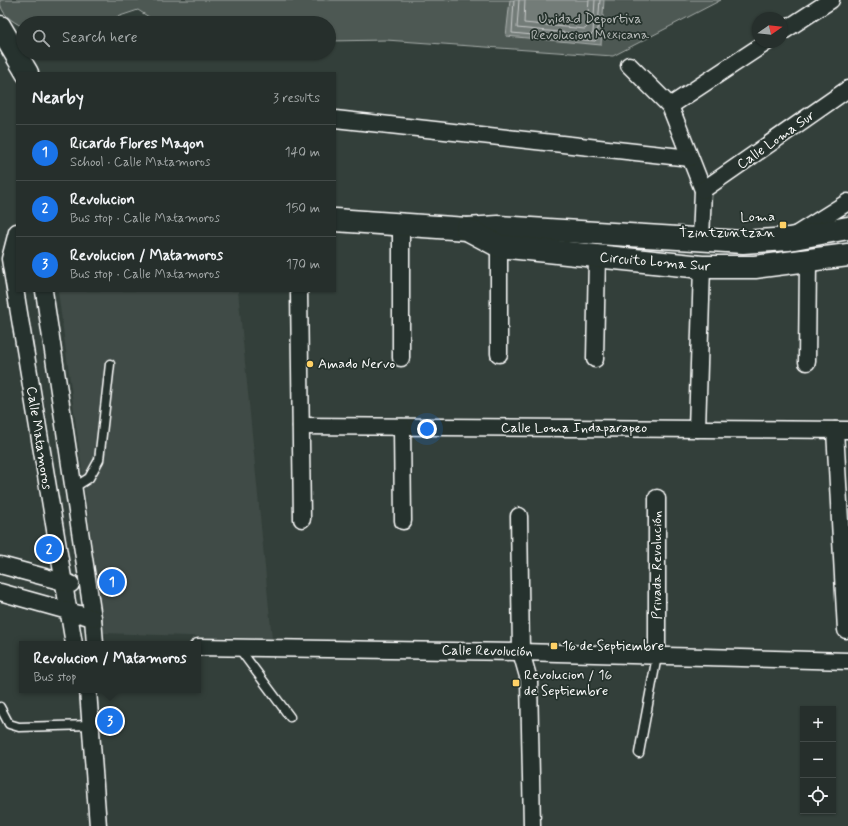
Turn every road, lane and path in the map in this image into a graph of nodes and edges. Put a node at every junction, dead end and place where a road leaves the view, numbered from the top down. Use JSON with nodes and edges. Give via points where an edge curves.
{"nodes":[{"id":1,"x":831,"y":0,"type":"edge"},
{"id":2,"x":0,"y":27,"type":"edge"},
{"id":3,"x":788,"y":28,"type":"edge"},
{"id":4,"x":758,"y":48,"type":"edge"},
{"id":5,"x":16,"y":54,"type":"edge"},
{"id":6,"x":19,"y":60,"type":"edge"},
{"id":7,"x":629,"y":65,"type":"dead end"},
{"id":8,"x":26,"y":72,"type":"edge"},
{"id":9,"x":848,"y":89,"type":"edge"},
{"id":10,"x":670,"y":106,"type":"junction"},
{"id":11,"x":336,"y":119,"type":"edge"},
{"id":12,"x":690,"y":158,"type":"junction"},
{"id":13,"x":703,"y":190,"type":"junction"},
{"id":14,"x":848,"y":202,"type":"edge"},
{"id":15,"x":336,"y":220,"type":"edge"},
{"id":16,"x":401,"y":225,"type":"junction"},
{"id":17,"x":848,"y":228,"type":"edge"},
{"id":18,"x":466,"y":229,"type":"junction"},
{"id":19,"x":16,"y":235,"type":"edge"},
{"id":20,"x":700,"y":239,"type":"junction"},
{"id":21,"x":788,"y":239,"type":"junction"},
{"id":22,"x":499,"y":246,"type":"junction"},
{"id":23,"x":848,"y":255,"type":"edge"},
{"id":24,"x":597,"y":257,"type":"junction"},
{"id":25,"x":9,"y":259,"type":"edge"},
{"id":26,"x":808,"y":262,"type":"junction"},
{"id":27,"x":702,"y":267,"type":"junction"},
{"id":28,"x":44,"y":292,"type":"edge"},
{"id":29,"x":299,"y":292,"type":"edge"},
{"id":30,"x":499,"y":354,"type":"dead end"},
{"id":31,"x":401,"y":358,"type":"dead end"},
{"id":32,"x":595,"y":359,"type":"dead end"},
{"id":33,"x":807,"y":362,"type":"dead end"},
{"id":34,"x":110,"y":364,"type":"dead end"},
{"id":35,"x":301,"y":426,"type":"junction"},
{"id":36,"x":402,"y":427,"type":"junction"},
{"id":37,"x":697,"y":429,"type":"junction"},
{"id":38,"x":841,"y":430,"type":"edge"},
{"id":39,"x":72,"y":488,"type":"junction"},
{"id":40,"x":657,"y":498,"type":"dead end"},
{"id":41,"x":843,"y":499,"type":"edge"},
{"id":42,"x":519,"y":516,"type":"dead end"},
{"id":43,"x":302,"y":519,"type":"dead end"},
{"id":44,"x":403,"y":521,"type":"dead end"},
{"id":45,"x":0,"y":565,"type":"edge"},
{"id":46,"x":63,"y":582,"type":"junction"},
{"id":47,"x":88,"y":588,"type":"junction"},
{"id":48,"x":0,"y":592,"type":"edge"},
{"id":49,"x":846,"y":599,"type":"edge"},
{"id":50,"x":68,"y":611,"type":"junction"},
{"id":51,"x":93,"y":618,"type":"junction"},
{"id":52,"x":846,"y":630,"type":"dead end"},
{"id":53,"x":77,"y":641,"type":"edge"},
{"id":54,"x":95,"y":641,"type":"edge"},
{"id":55,"x":201,"y":647,"type":"edge"},
{"id":56,"x":238,"y":647,"type":"junction"},
{"id":57,"x":521,"y":652,"type":"junction"},
{"id":58,"x":658,"y":656,"type":"junction"},
{"id":59,"x":848,"y":661,"type":"edge"},
{"id":60,"x":88,"y":693,"type":"edge"},
{"id":61,"x":0,"y":707,"type":"edge"},
{"id":62,"x":290,"y":717,"type":"dead end"},
{"id":63,"x":91,"y":725,"type":"junction"},
{"id":64,"x":639,"y":753,"type":"dead end"},
{"id":65,"x":98,"y":826,"type":"edge"},
{"id":66,"x":532,"y":826,"type":"edge"}],
"edges":[{"from":1,"to":3,"type":"street"},
{"from":2,"to":5,"type":"street"},
{"from":4,"to":10,"type":"street"},
{"from":6,"to":8,"type":"street"},
{"from":7,"to":10,"type":"street"},
{"from":9,"to":13,"type":"street","name":"Calle Loma Sur"},
{"from":10,"to":12,"type":"street"},
{"from":11,"to":12,"type":"street"},
{"from":12,"to":13,"type":"street"},
{"from":13,"to":20,"type":"street"},
{"from":14,"to":21,"type":"street","name":"Circuito Loma Sur"},
{"from":15,"to":16,"type":"street","name":"Circuito Loma Sur"},
{"from":16,"to":18,"type":"street","name":"Circuito Loma Sur"},
{"from":16,"to":31,"type":"street"},
{"from":17,"to":21,"type":"street","name":"Circuito Loma Sur"},
{"from":18,"to":20,"type":"street","name":"Circuito Loma Sur","via":[[498,227]]},
{"from":18,"to":22,"type":"street","name":"Circuito Loma Sur"},
{"from":19,"to":25,"type":"street","name":"Calle Matamoros"},
{"from":20,"to":21,"type":"street","name":"Circuito Loma Sur","via":[[743,242]]},
{"from":22,"to":24,"type":"street","name":"Circuito Loma Sur"},
{"from":22,"to":30,"type":"street"},
{"from":23,"to":26,"type":"street","name":"Circuito Loma Sur"},
{"from":24,"to":27,"type":"street","name":"Circuito Loma Sur"},
{"from":24,"to":32,"type":"street"},
{"from":25,"to":46,"type":"street","name":"Calle Matamoros"},
{"from":26,"to":27,"type":"street","name":"Circuito Loma Sur","via":[[755,267]]},
{"from":26,"to":33,"type":"street"},
{"from":27,"to":37,"type":"street"},
{"from":28,"to":39,"type":"street","name":"Calle Matamoros"},
{"from":29,"to":35,"type":"street"},
{"from":34,"to":39,"type":"lane","via":[[99,460],[89,478]]},
{"from":35,"to":36,"type":"street","name":"Calle Loma Indaparapeo"},
{"from":35,"to":43,"type":"street"},
{"from":36,"to":37,"type":"street","name":"Calle Loma Indaparapeo"},
{"from":36,"to":44,"type":"street"},
{"from":37,"to":38,"type":"street","name":"Calle Loma Indaparapeo"},
{"from":38,"to":41,"type":"street"},
{"from":39,"to":47,"type":"street","name":"Calle Matamoros"},
{"from":40,"to":58,"type":"street","name":"Privada Revolución"},
{"from":41,"to":49,"type":"street"},
{"from":42,"to":57,"type":"street"},
{"from":45,"to":46,"type":"street"},
{"from":46,"to":47,"type":"street"},
{"from":46,"to":50,"type":"street","name":"Calle Matamoros"},
{"from":47,"to":51,"type":"street","name":"Calle Matamoros"},
{"from":48,"to":50,"type":"street"},
{"from":49,"to":52,"type":"street"},
{"from":50,"to":51,"type":"street"},
{"from":50,"to":53,"type":"street","name":"Calle Matamoros"},
{"from":51,"to":54,"type":"street","name":"Calle Matamoros"},
{"from":55,"to":56,"type":"street","name":"Calle Revolución"},
{"from":56,"to":57,"type":"street","name":"Calle Revolución"},
{"from":56,"to":62,"type":"lane"},
{"from":57,"to":58,"type":"street","name":"Calle Revolución"},
{"from":57,"to":66,"type":"street","via":[[529,680]]},
{"from":58,"to":59,"type":"street","name":"Calle Revolución"},
{"from":58,"to":64,"type":"lane"},
{"from":60,"to":63,"type":"street"},
{"from":61,"to":63,"type":"lane","via":[[9,724],[19,727]]},
{"from":63,"to":65,"type":"street"}]}
